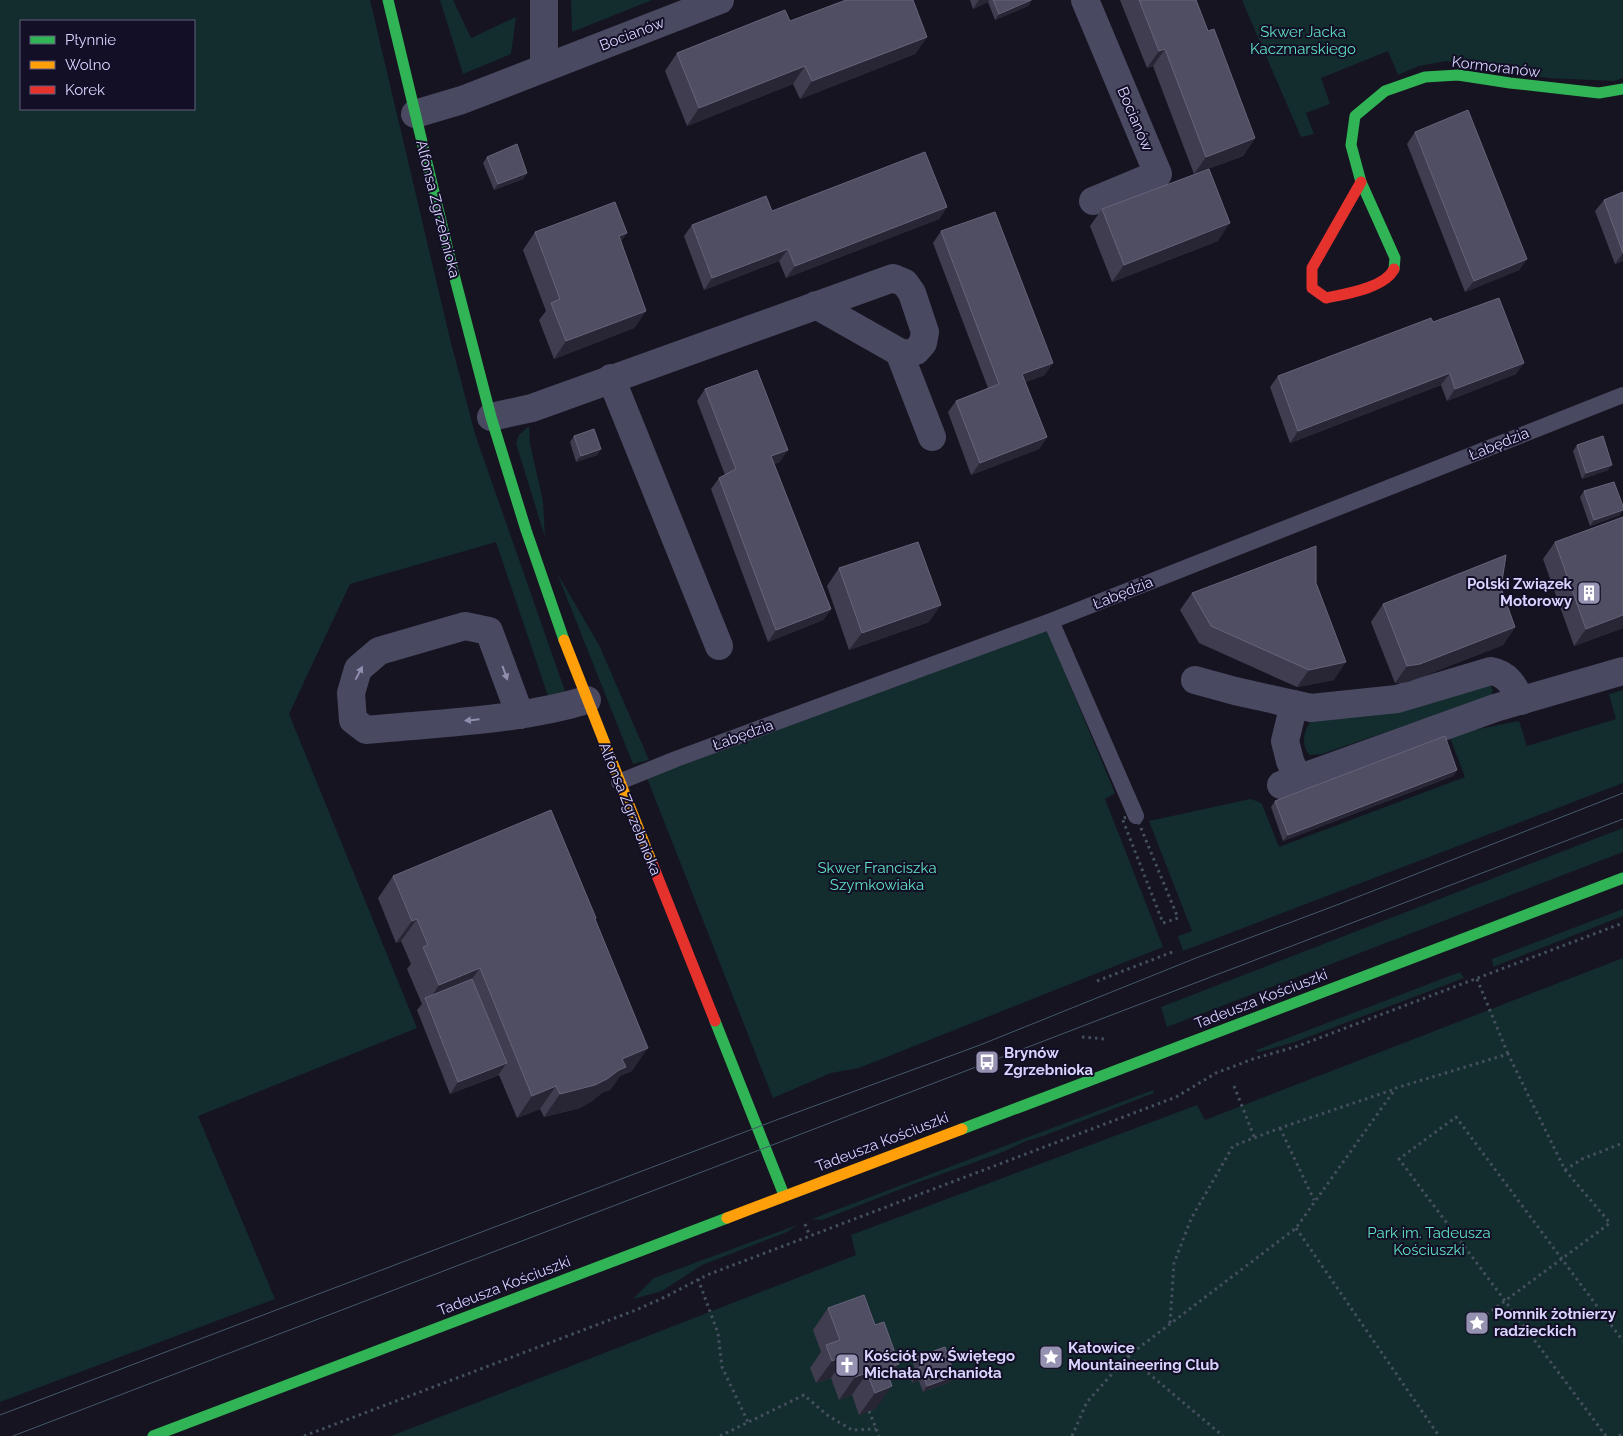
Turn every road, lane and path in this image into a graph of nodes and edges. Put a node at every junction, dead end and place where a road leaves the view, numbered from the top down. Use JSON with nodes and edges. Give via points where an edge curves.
{"nodes":[{"id":1,"x":388,"y":0,"type":"edge"},
{"id":2,"x":544,"y":0,"type":"edge"},
{"id":3,"x":720,"y":0,"type":"edge"},
{"id":4,"x":1085,"y":0,"type":"edge"},
{"id":5,"x":544,"y":67,"type":"junction"},
{"id":6,"x":1623,"y":89,"type":"edge"},
{"id":7,"x":415,"y":114,"type":"junction"},
{"id":8,"x":1361,"y":182,"type":"junction"},
{"id":9,"x":1093,"y":201,"type":"dead end"},
{"id":10,"x":816,"y":305,"type":"junction"},
{"id":11,"x":898,"y":352,"type":"junction"},
{"id":12,"x":611,"y":378,"type":"junction"},
{"id":13,"x":1623,"y":395,"type":"edge"},
{"id":14,"x":491,"y":417,"type":"junction"},
{"id":15,"x":932,"y":437,"type":"dead end"},
{"id":16,"x":1051,"y":621,"type":"junction"},
{"id":17,"x":719,"y":646,"type":"dead end"},
{"id":18,"x":1623,"y":671,"type":"edge"},
{"id":19,"x":1195,"y":680,"type":"dead end"},
{"id":20,"x":587,"y":700,"type":"junction"},
{"id":21,"x":1522,"y":701,"type":"junction"},
{"id":22,"x":1294,"y":704,"type":"junction"},
{"id":23,"x":520,"y":715,"type":"junction"},
{"id":24,"x":619,"y":782,"type":"junction"},
{"id":25,"x":1129,"y":817,"type":"junction"},
{"id":26,"x":1623,"y":878,"type":"edge"},
{"id":27,"x":1623,"y":924,"type":"edge"},
{"id":28,"x":1176,"y":951,"type":"dead end"},
{"id":29,"x":1477,"y":978,"type":"junction"},
{"id":30,"x":1097,"y":981,"type":"dead end"},
{"id":31,"x":1082,"y":1037,"type":"dead end"},
{"id":32,"x":1105,"y":1039,"type":"dead end"},
{"id":33,"x":1508,"y":1054,"type":"junction"},
{"id":34,"x":1234,"y":1086,"type":"dead end"},
{"id":35,"x":1396,"y":1088,"type":"junction"},
{"id":36,"x":1280,"y":1128,"type":"junction"},
{"id":37,"x":1255,"y":1139,"type":"junction"},
{"id":38,"x":1623,"y":1143,"type":"edge"},
{"id":39,"x":1565,"y":1170,"type":"junction"},
{"id":40,"x":784,"y":1195,"type":"junction"},
{"id":41,"x":1315,"y":1201,"type":"junction"},
{"id":42,"x":1296,"y":1228,"type":"junction"},
{"id":43,"x":1562,"y":1259,"type":"junction"},
{"id":44,"x":698,"y":1279,"type":"junction"},
{"id":45,"x":1506,"y":1301,"type":"junction"},
{"id":46,"x":1486,"y":1315,"type":"dead end"},
{"id":47,"x":1170,"y":1324,"type":"junction"},
{"id":48,"x":1623,"y":1341,"type":"edge"},
{"id":49,"x":1128,"y":1356,"type":"junction"},
{"id":50,"x":869,"y":1411,"type":"edge"},
{"id":51,"x":748,"y":1422,"type":"junction"},
{"id":52,"x":876,"y":1429,"type":"junction"},
{"id":53,"x":1623,"y":1433,"type":"edge"},
{"id":54,"x":153,"y":1436,"type":"edge"},
{"id":55,"x":304,"y":1436,"type":"edge"},
{"id":56,"x":720,"y":1436,"type":"edge"},
{"id":57,"x":879,"y":1436,"type":"edge"},
{"id":58,"x":1072,"y":1436,"type":"edge"},
{"id":59,"x":1223,"y":1436,"type":"edge"},
{"id":60,"x":1439,"y":1436,"type":"edge"},
{"id":61,"x":1606,"y":1436,"type":"edge"},
{"id":62,"x":1619,"y":1436,"type":"edge"}],
"edges":[{"from":1,"to":7,"type":"street","name":"Alfonsa Zgrzebnioka"},
{"from":2,"to":5,"type":"street"},
{"from":3,"to":5,"type":"street","name":"Bocianów"},
{"from":4,"to":9,"type":"street","name":"Bocianów","via":[[1158,174]]},
{"from":5,"to":7,"type":"street","name":"Bocianów","via":[[462,100]]},
{"from":6,"to":8,"type":"street","name":"Kormoranów","via":[[1599,93],[1458,75],[1425,76],[1385,91],[1354,116],[1351,145]]},
{"from":7,"to":14,"type":"street","name":"Alfonsa Zgrzebnioka"},
{"from":8,"to":8,"type":"street","name":"Kormoranów","via":[[1312,268],[1312,288],[1326,298],[1353,294],[1384,280],[1395,268],[1395,258]]},
{"from":10,"to":11,"type":"street"},
{"from":10,"to":11,"type":"street","via":[[893,278],[905,283],[912,293],[925,332],[916,351],[908,354]]},
{"from":10,"to":12,"type":"street"},
{"from":11,"to":15,"type":"street"},
{"from":12,"to":14,"type":"street","via":[[532,408]]},
{"from":12,"to":17,"type":"street"},
{"from":13,"to":16,"type":"lane","name":"Łabędzia"},
{"from":14,"to":20,"type":"street","name":"Alfonsa Zgrzebnioka","via":[[529,539]]},
{"from":16,"to":24,"type":"lane","name":"Łabędzia"},
{"from":16,"to":25,"type":"lane"},
{"from":18,"to":21,"type":"street"},
{"from":19,"to":22,"type":"street"},
{"from":20,"to":23,"type":"street"},
{"from":20,"to":24,"type":"street","name":"Alfonsa Zgrzebnioka"},
{"from":21,"to":22,"type":"street","via":[[1513,683],[1501,673],[1491,671],[1397,699],[1311,708]]},
{"from":21,"to":22,"type":"street","via":[[1289,782],[1290,761],[1285,741]]},
{"from":23,"to":23,"type":"street","one_way":true,"via":[[366,730],[353,720],[351,693],[358,670],[379,651],[464,626],[489,631]]},
{"from":24,"to":40,"type":"street","name":"Alfonsa Zgrzebnioka"},
{"from":25,"to":25,"type":"path","via":[[1178,918],[1163,923]]},
{"from":26,"to":40,"type":"street","name":"Tadeusza Kościuszki"},
{"from":27,"to":29,"type":"path"},
{"from":28,"to":30,"type":"path"},
{"from":29,"to":33,"type":"path"},
{"from":29,"to":44,"type":"path","via":[[1286,1050],[1243,1062],[1216,1073],[1176,1097]]},
{"from":31,"to":32,"type":"path"},
{"from":33,"to":35,"type":"path"},
{"from":33,"to":39,"type":"path"},
{"from":34,"to":37,"type":"path"},
{"from":35,"to":36,"type":"path"},
{"from":35,"to":41,"type":"path"},
{"from":36,"to":37,"type":"path"},
{"from":36,"to":41,"type":"path"},
{"from":37,"to":47,"type":"path","via":[[1233,1146],[1191,1219],[1174,1263]]},
{"from":38,"to":39,"type":"path","via":[[1582,1159]]},
{"from":39,"to":43,"type":"path","via":[[1610,1224]]},
{"from":40,"to":54,"type":"street","name":"Tadeusza Kościuszki"},
{"from":41,"to":42,"type":"path"},
{"from":42,"to":47,"type":"path"},
{"from":42,"to":60,"type":"path"},
{"from":43,"to":45,"type":"path"},
{"from":43,"to":45,"type":"path","via":[[1456,1117],[1400,1159]]},
{"from":43,"to":48,"type":"path"},
{"from":44,"to":51,"type":"path","via":[[718,1333],[722,1367]]},
{"from":44,"to":55,"type":"path","via":[[636,1310]]},
{"from":45,"to":46,"type":"path"},
{"from":45,"to":61,"type":"path"},
{"from":47,"to":49,"type":"path"},
{"from":49,"to":58,"type":"path","via":[[1087,1402]]},
{"from":49,"to":59,"type":"path"},
{"from":50,"to":52,"type":"path"},
{"from":51,"to":52,"type":"path","via":[[804,1395],[827,1415],[852,1430]]},
{"from":51,"to":56,"type":"path"},
{"from":52,"to":57,"type":"path"},
{"from":53,"to":62,"type":"path"}]}
